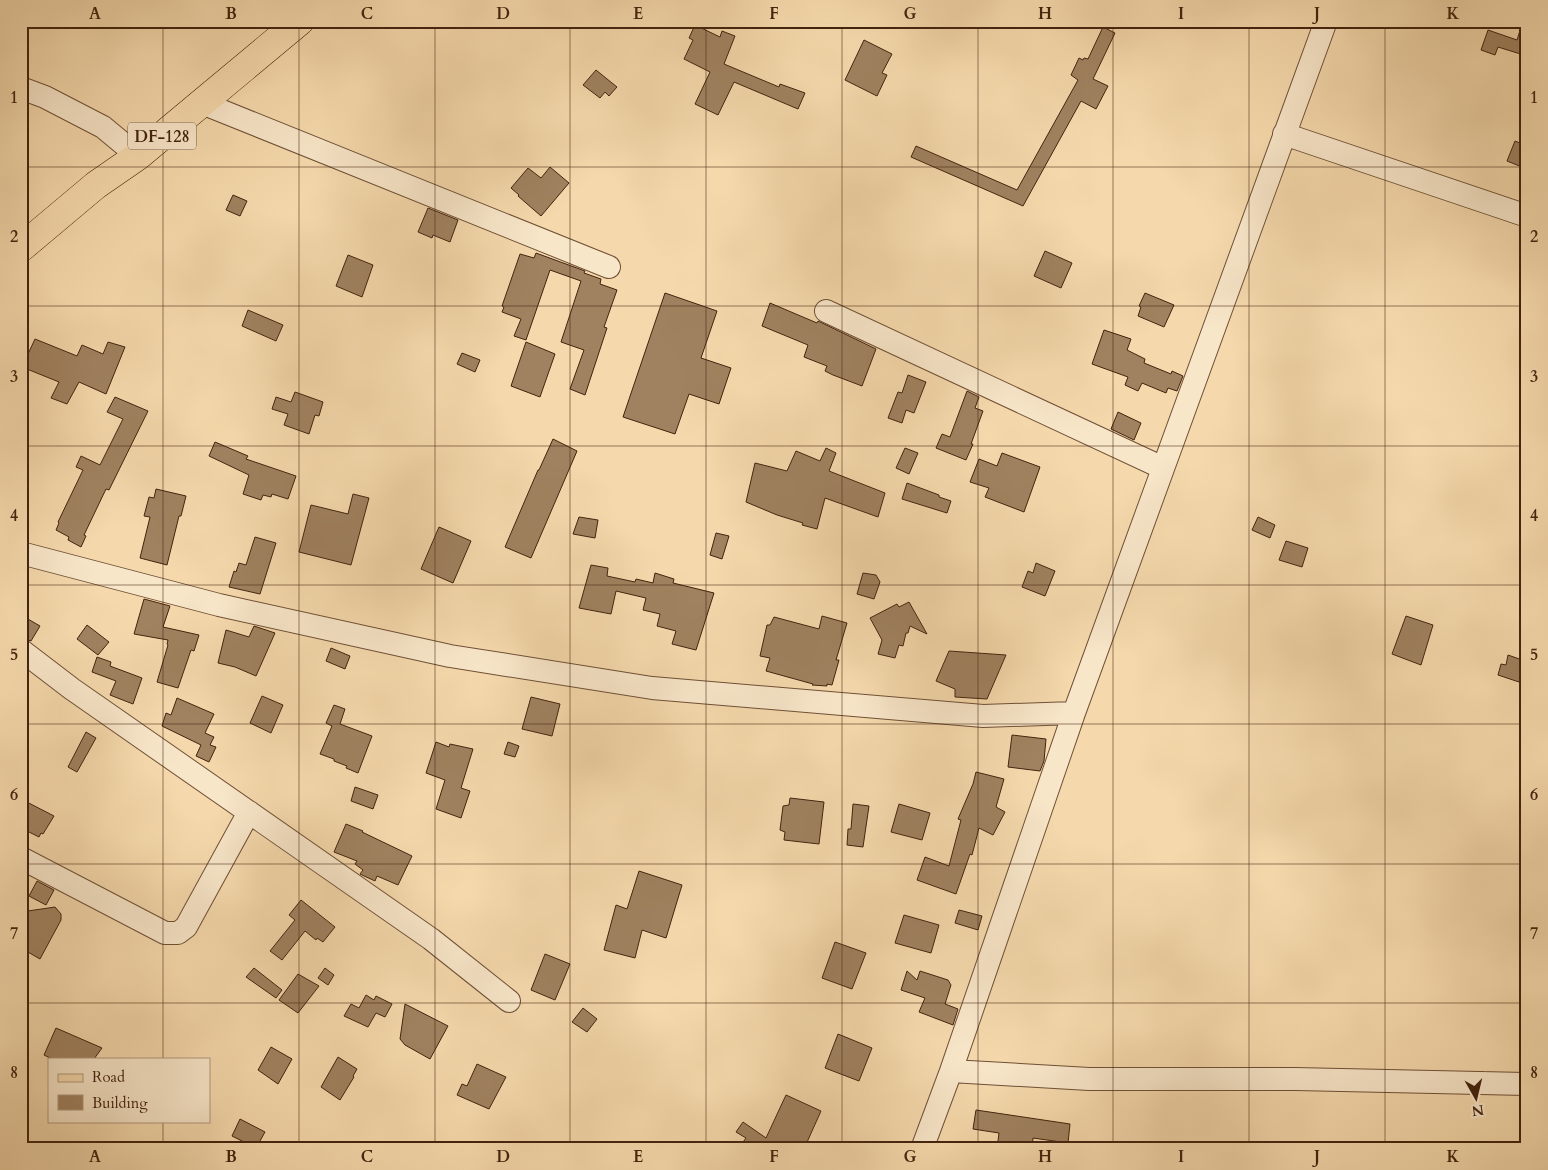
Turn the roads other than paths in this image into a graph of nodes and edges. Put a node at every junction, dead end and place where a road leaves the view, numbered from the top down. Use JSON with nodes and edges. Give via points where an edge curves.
{"nodes":[{"id":1,"x":300,"y":21,"type":"edge"},
{"id":2,"x":1326,"y":21,"type":"edge"},
{"id":3,"x":21,"y":88,"type":"edge"},
{"id":4,"x":202,"y":103,"type":"junction"},
{"id":5,"x":1284,"y":134,"type":"junction"},
{"id":6,"x":138,"y":156,"type":"junction"},
{"id":7,"x":1527,"y":216,"type":"edge"},
{"id":8,"x":21,"y":248,"type":"edge"},
{"id":9,"x":608,"y":267,"type":"dead end"},
{"id":10,"x":826,"y":311,"type":"dead end"},
{"id":11,"x":1163,"y":468,"type":"junction"},
{"id":12,"x":21,"y":553,"type":"edge"},
{"id":13,"x":21,"y":650,"type":"edge"},
{"id":14,"x":1074,"y":713,"type":"junction"},
{"id":15,"x":248,"y":812,"type":"junction"},
{"id":16,"x":21,"y":858,"type":"edge"},
{"id":17,"x":509,"y":1001,"type":"dead end"},
{"id":18,"x":951,"y":1071,"type":"junction"},
{"id":19,"x":1527,"y":1084,"type":"edge"},
{"id":20,"x":922,"y":1149,"type":"edge"}],
"edges":[{"from":1,"to":4,"type":"main road","name":"DF-128","number":"DF-128"},
{"from":2,"to":5,"type":"street"},
{"from":3,"to":6,"type":"street","via":[[103,127]]},
{"from":4,"to":6,"type":"main road","name":"DF-128","number":"DF-128"},
{"from":4,"to":9,"type":"street"},
{"from":5,"to":7,"type":"street"},
{"from":5,"to":11,"type":"street"},
{"from":6,"to":8,"type":"main road","name":"DF-128","number":"DF-128","via":[[96,185]]},
{"from":10,"to":11,"type":"street"},
{"from":11,"to":14,"type":"street"},
{"from":12,"to":14,"type":"street","via":[[219,605],[450,656],[652,688],[983,716]]},
{"from":13,"to":15,"type":"street"},
{"from":14,"to":18,"type":"street"},
{"from":15,"to":16,"type":"street","via":[[186,927],[178,934],[164,933]]},
{"from":15,"to":17,"type":"street","via":[[431,939]]},
{"from":18,"to":19,"type":"street","via":[[1089,1079]]},
{"from":18,"to":20,"type":"street"}]}
